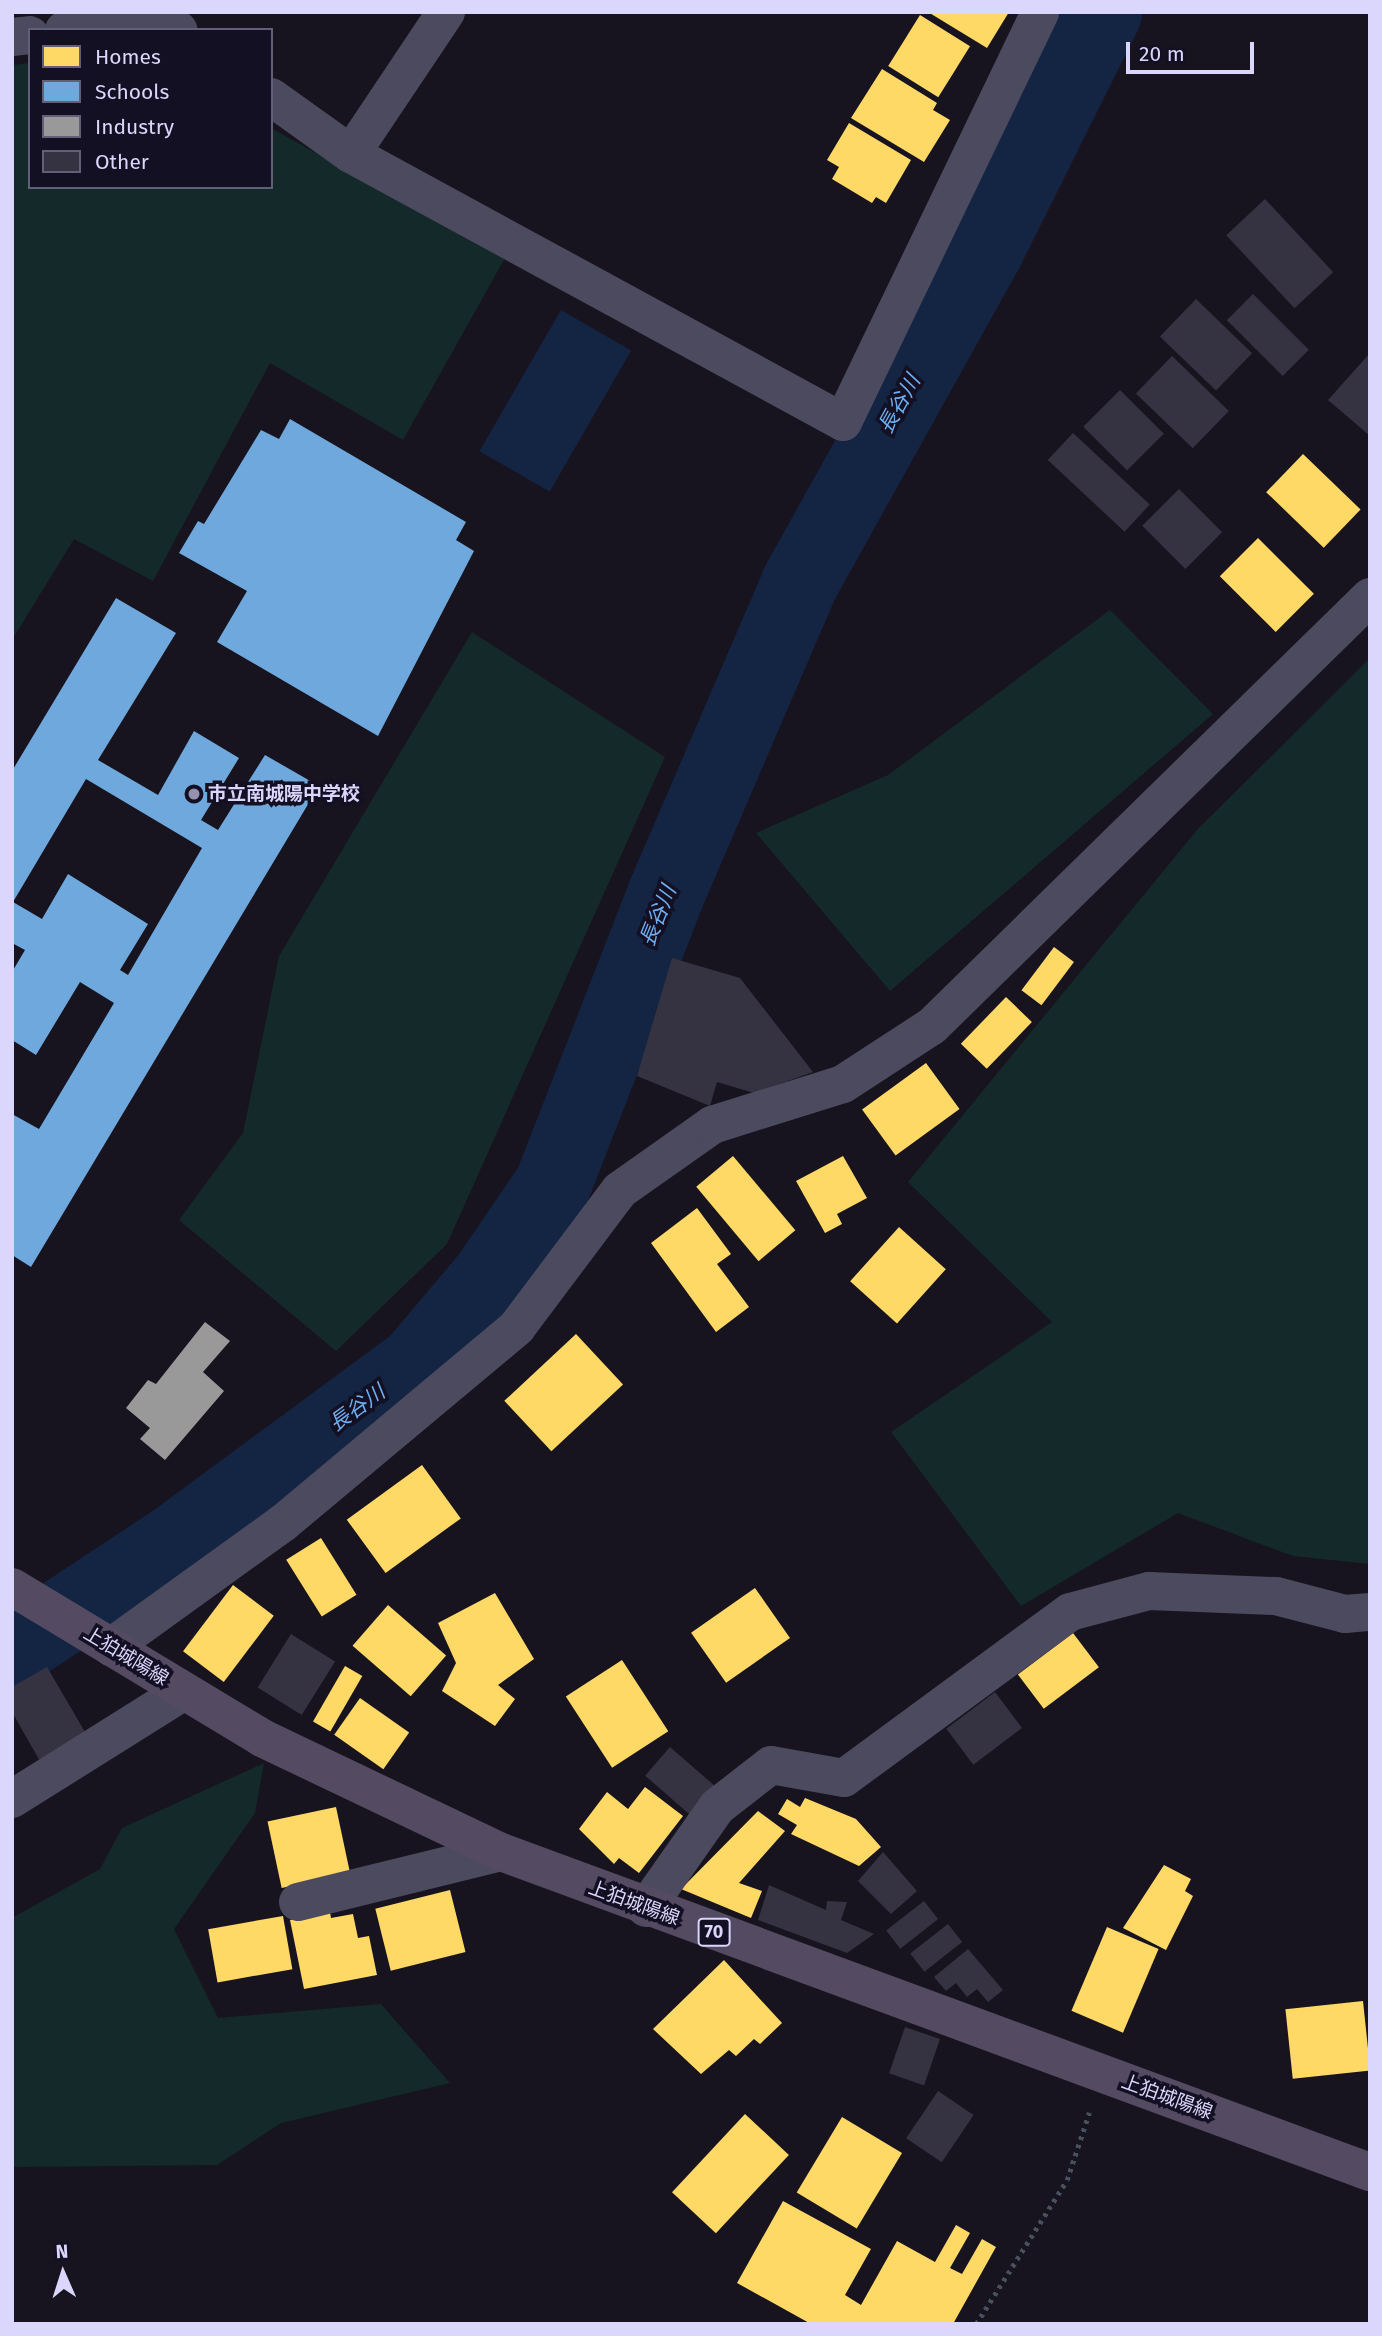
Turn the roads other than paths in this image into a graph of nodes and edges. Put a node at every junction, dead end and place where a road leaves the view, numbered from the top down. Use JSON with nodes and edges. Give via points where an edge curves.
{"nodes":[{"id":1,"x":446,"y":12,"type":"edge"},
{"id":2,"x":1040,"y":12,"type":"edge"},
{"id":3,"x":78,"y":28,"type":"edge"},
{"id":4,"x":175,"y":28,"type":"edge"},
{"id":5,"x":273,"y":98,"type":"edge"},
{"id":6,"x":351,"y":154,"type":"junction"},
{"id":7,"x":1370,"y":597,"type":"edge"},
{"id":8,"x":12,"y":1587,"type":"edge"},
{"id":9,"x":1370,"y":1612,"type":"edge"},
{"id":10,"x":98,"y":1639,"type":"junction"},
{"id":11,"x":184,"y":1691,"type":"junction"},
{"id":12,"x":12,"y":1799,"type":"edge"},
{"id":13,"x":501,"y":1852,"type":"junction"},
{"id":14,"x":298,"y":1902,"type":"dead end"},
{"id":15,"x":646,"y":1908,"type":"junction"},
{"id":16,"x":1370,"y":2172,"type":"edge"}],
"edges":[{"from":1,"to":6,"type":"street"},
{"from":2,"to":6,"type":"street","via":[[843,422]]},
{"from":3,"to":4,"type":"street","via":[[159,16]]},
{"from":5,"to":6,"type":"street"},
{"from":7,"to":10,"type":"street","via":[[932,1026],[843,1084],[712,1125],[620,1190],[517,1327],[283,1523]]},
{"from":8,"to":10,"type":"main road","name":"上狛城陽線","number":"70"},
{"from":9,"to":15,"type":"street","via":[[1345,1614],[1276,1595],[1149,1591],[1070,1612],[844,1778],[771,1765],[718,1807]]},
{"from":10,"to":11,"type":"main road","name":"上狛城陽線","number":"70"},
{"from":11,"to":12,"type":"street"},
{"from":11,"to":13,"type":"main road","name":"上狛城陽線","number":"70","via":[[262,1738]]},
{"from":13,"to":14,"type":"street"},
{"from":13,"to":15,"type":"main road","name":"上狛城陽線","number":"70"},
{"from":15,"to":16,"type":"main road","name":"上狛城陽線","number":"70"}]}
